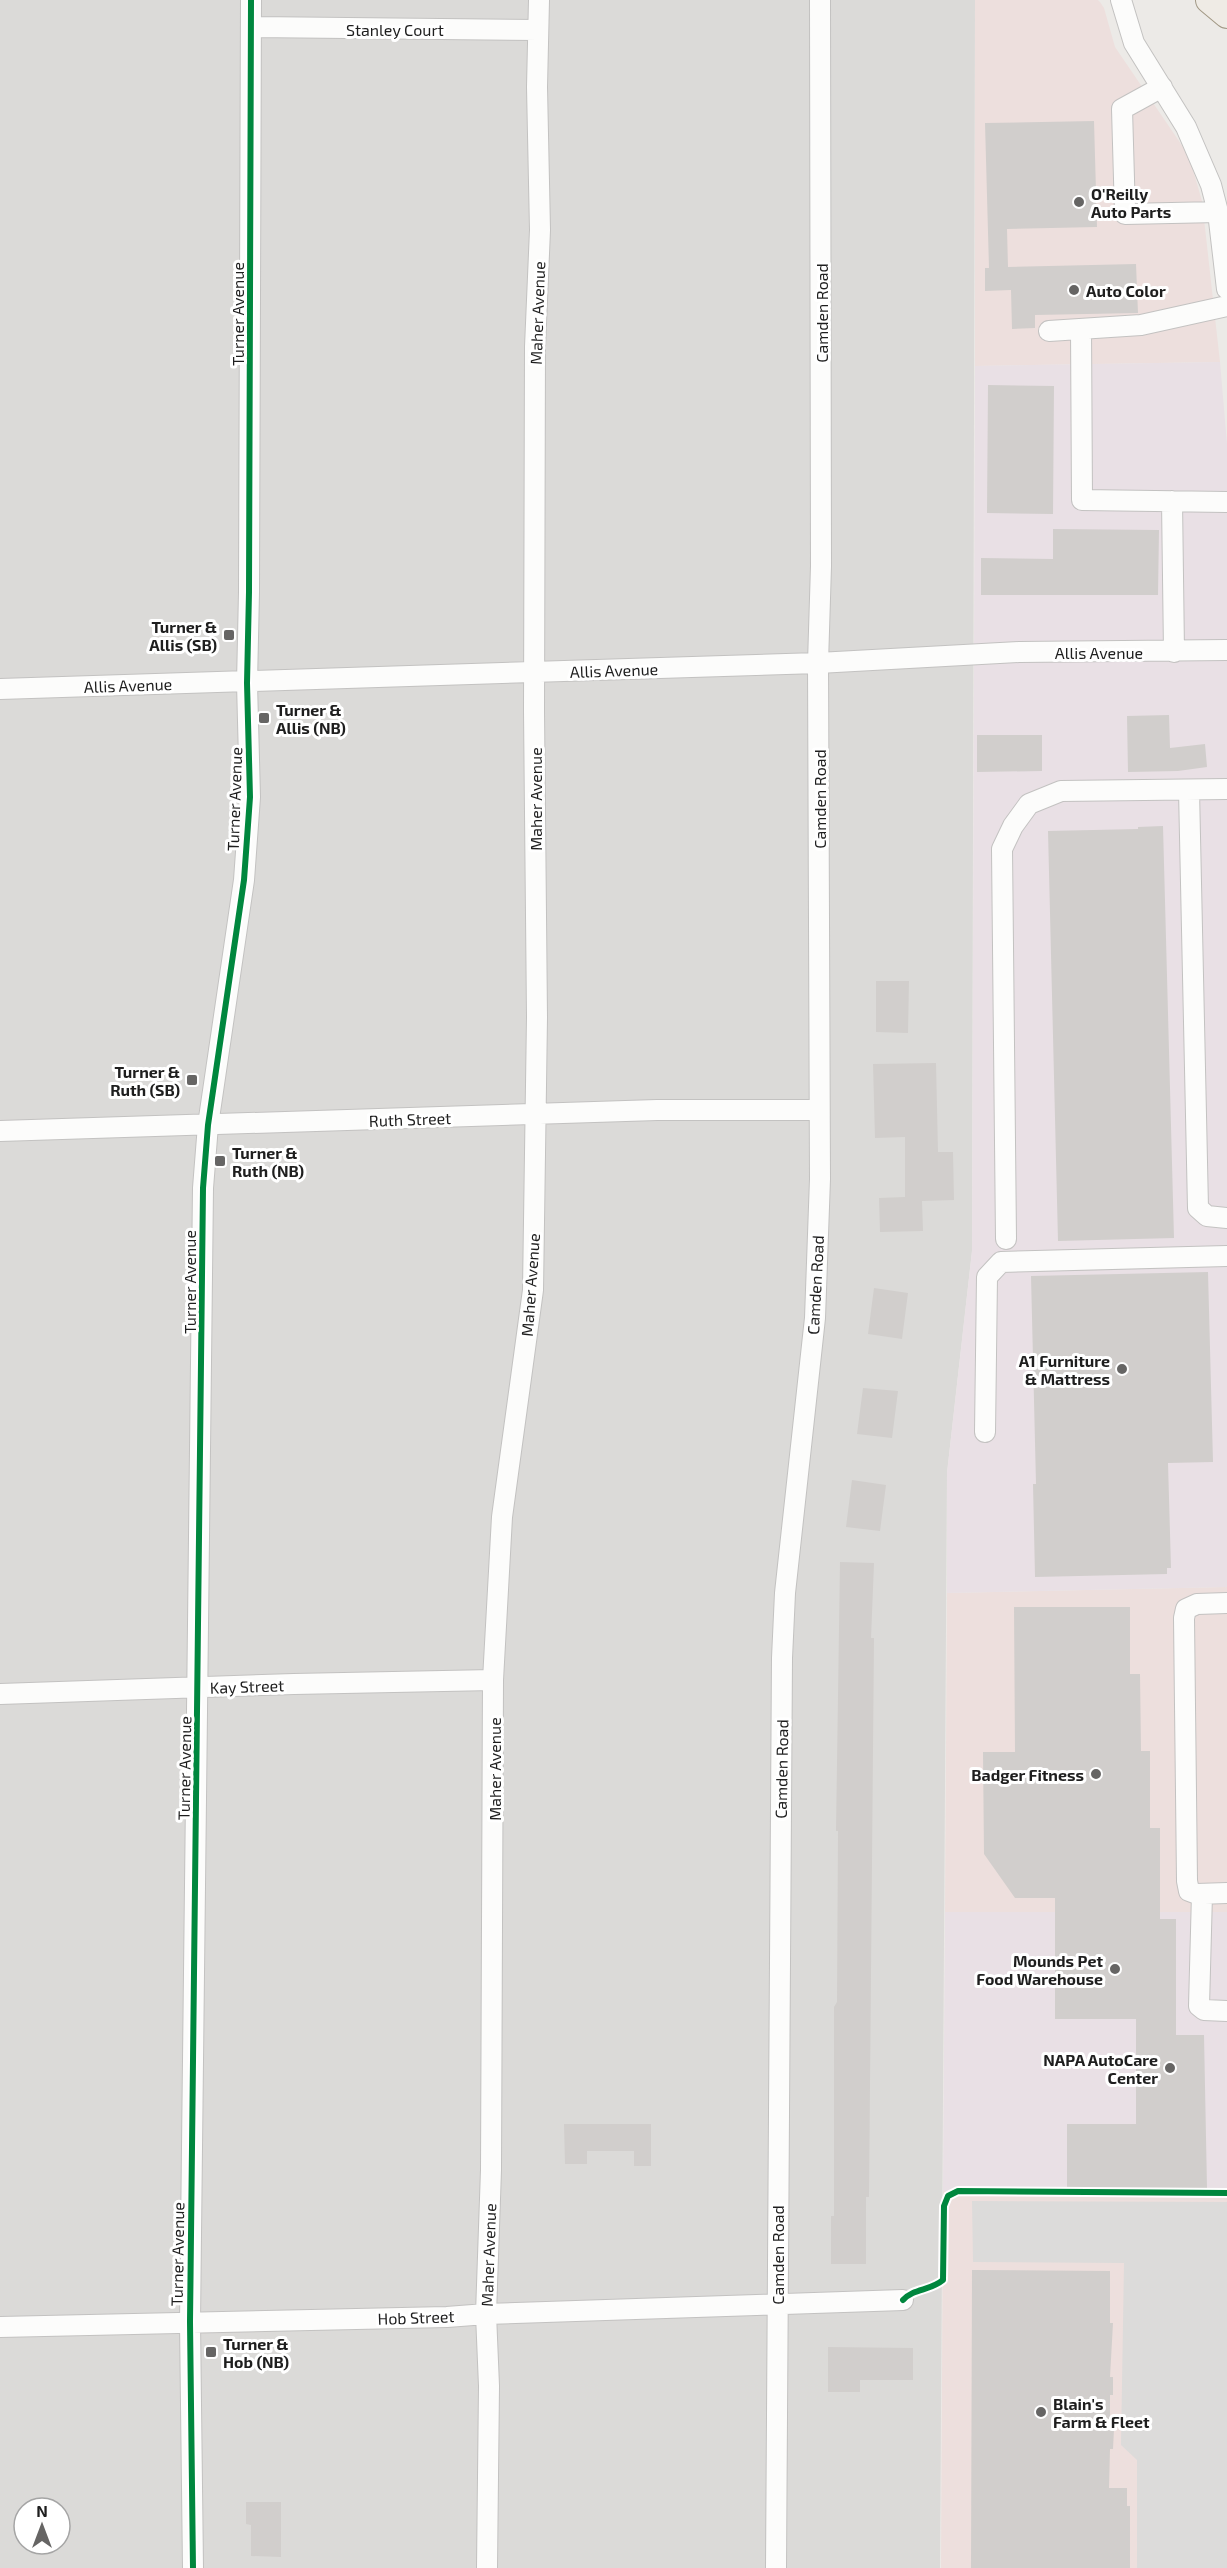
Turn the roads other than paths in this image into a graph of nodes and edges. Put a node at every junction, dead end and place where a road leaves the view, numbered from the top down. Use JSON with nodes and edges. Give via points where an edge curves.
{"nodes":[{"id":1,"x":251,"y":0,"type":"edge"},
{"id":2,"x":539,"y":0,"type":"edge"},
{"id":3,"x":820,"y":0,"type":"edge"},
{"id":4,"x":1120,"y":0,"type":"edge"},
{"id":5,"x":1209,"y":0,"type":"edge"},
{"id":6,"x":1227,"y":15,"type":"edge"},
{"id":7,"x":251,"y":27,"type":"junction"},
{"id":8,"x":538,"y":30,"type":"junction"},
{"id":9,"x":1162,"y":87,"type":"junction"},
{"id":10,"x":1218,"y":212,"type":"junction"},
{"id":11,"x":1227,"y":289,"type":"edge"},
{"id":12,"x":1227,"y":306,"type":"edge"},
{"id":13,"x":1081,"y":328,"type":"junction"},
{"id":14,"x":1049,"y":330,"type":"dead end"},
{"id":15,"x":1172,"y":501,"type":"junction"},
{"id":16,"x":1227,"y":501,"type":"edge"},
{"id":17,"x":1227,"y":651,"type":"edge"},
{"id":18,"x":1174,"y":652,"type":"junction"},
{"id":19,"x":818,"y":663,"type":"junction"},
{"id":20,"x":534,"y":673,"type":"junction"},
{"id":21,"x":247,"y":683,"type":"junction"},
{"id":22,"x":0,"y":689,"type":"edge"},
{"id":23,"x":1227,"y":789,"type":"edge"},
{"id":24,"x":1189,"y":790,"type":"junction"},
{"id":25,"x":819,"y":1110,"type":"junction"},
{"id":26,"x":536,"y":1113,"type":"junction"},
{"id":27,"x":208,"y":1125,"type":"junction"},
{"id":28,"x":0,"y":1131,"type":"edge"},
{"id":29,"x":1227,"y":1218,"type":"edge"},
{"id":30,"x":1006,"y":1239,"type":"dead end"},
{"id":31,"x":1227,"y":1256,"type":"edge"},
{"id":32,"x":986,"y":1432,"type":"dead end"},
{"id":33,"x":1227,"y":1603,"type":"edge"},
{"id":34,"x":494,"y":1680,"type":"junction"},
{"id":35,"x":198,"y":1688,"type":"junction"},
{"id":36,"x":0,"y":1694,"type":"edge"},
{"id":37,"x":1227,"y":1893,"type":"edge"},
{"id":38,"x":1202,"y":1894,"type":"junction"},
{"id":39,"x":1227,"y":2011,"type":"edge"},
{"id":40,"x":903,"y":2300,"type":"road end"},
{"id":41,"x":777,"y":2304,"type":"junction"},
{"id":42,"x":486,"y":2314,"type":"junction"},
{"id":43,"x":190,"y":2322,"type":"junction"},
{"id":44,"x":0,"y":2328,"type":"edge"},
{"id":45,"x":193,"y":2568,"type":"edge"},
{"id":46,"x":487,"y":2568,"type":"edge"},
{"id":47,"x":776,"y":2568,"type":"edge"}],
"edges":[{"from":1,"to":7,"type":"street","name":"Turner Avenue"},
{"from":2,"to":8,"type":"street","name":"Maher Avenue"},
{"from":3,"to":19,"type":"street","name":"Camden Road"},
{"from":4,"to":9,"type":"street","via":[[1134,43]]},
{"from":5,"to":6,"type":"main road"},
{"from":7,"to":8,"type":"street","name":"Stanley Court"},
{"from":7,"to":21,"type":"street","name":"Turner Avenue"},
{"from":8,"to":20,"type":"street","name":"Maher Avenue","via":[[540,230],[535,358]]},
{"from":9,"to":10,"type":"street","via":[[1186,127]]},
{"from":9,"to":10,"type":"street","via":[[1122,109],[1125,214]]},
{"from":10,"to":11,"type":"street"},
{"from":12,"to":13,"type":"street","via":[[1141,325]]},
{"from":13,"to":14,"type":"street"},
{"from":13,"to":15,"type":"street","via":[[1082,500]]},
{"from":15,"to":16,"type":"street"},
{"from":15,"to":18,"type":"street"},
{"from":17,"to":18,"type":"street","name":"Allis Avenue"},
{"from":18,"to":19,"type":"street","name":"Allis Avenue","via":[[1019,652]]},
{"from":19,"to":20,"type":"street","name":"Allis Avenue"},
{"from":19,"to":25,"type":"street","name":"Camden Road"},
{"from":20,"to":21,"type":"street","name":"Allis Avenue"},
{"from":20,"to":26,"type":"street","name":"Maher Avenue"},
{"from":21,"to":22,"type":"street","name":"Allis Avenue"},
{"from":21,"to":27,"type":"street","name":"Turner Avenue","via":[[250,797],[244,880]]},
{"from":23,"to":24,"type":"street"},
{"from":24,"to":29,"type":"street","via":[[1198,1208],[1207,1216]]},
{"from":24,"to":30,"type":"street","via":[[1061,791],[1029,804],[1002,849]]},
{"from":25,"to":26,"type":"street","name":"Ruth Street"},
{"from":25,"to":41,"type":"street","name":"Camden Road","via":[[815,1318],[784,1604]]},
{"from":26,"to":27,"type":"street","name":"Ruth Street"},
{"from":26,"to":34,"type":"street","name":"Maher Avenue","via":[[533,1290],[502,1517]]},
{"from":27,"to":28,"type":"street","name":"Ruth Street"},
{"from":27,"to":35,"type":"street","name":"Turner Avenue","via":[[202,1231]]},
{"from":31,"to":32,"type":"street","via":[[1001,1262],[987,1276]]},
{"from":33,"to":38,"type":"street","via":[[1197,1604],[1186,1609],[1184,1618],[1187,1881],[1189,1891]]},
{"from":34,"to":35,"type":"street","name":"Kay Street"},
{"from":34,"to":42,"type":"street","name":"Maher Avenue","via":[[491,2170]]},
{"from":35,"to":36,"type":"street","name":"Kay Street"},
{"from":35,"to":43,"type":"street","name":"Turner Avenue"},
{"from":37,"to":38,"type":"street"},
{"from":38,"to":39,"type":"street","via":[[1199,2006],[1203,2010]]},
{"from":40,"to":41,"type":"street","name":"Hob Street"},
{"from":41,"to":42,"type":"street","name":"Hob Street"},
{"from":41,"to":47,"type":"street","name":"Camden Road"},
{"from":42,"to":43,"type":"street","name":"Hob Street"},
{"from":42,"to":46,"type":"street","name":"Maher Avenue"},
{"from":43,"to":44,"type":"street","name":"Hob Street"},
{"from":43,"to":45,"type":"street","name":"Turner Avenue"}]}
